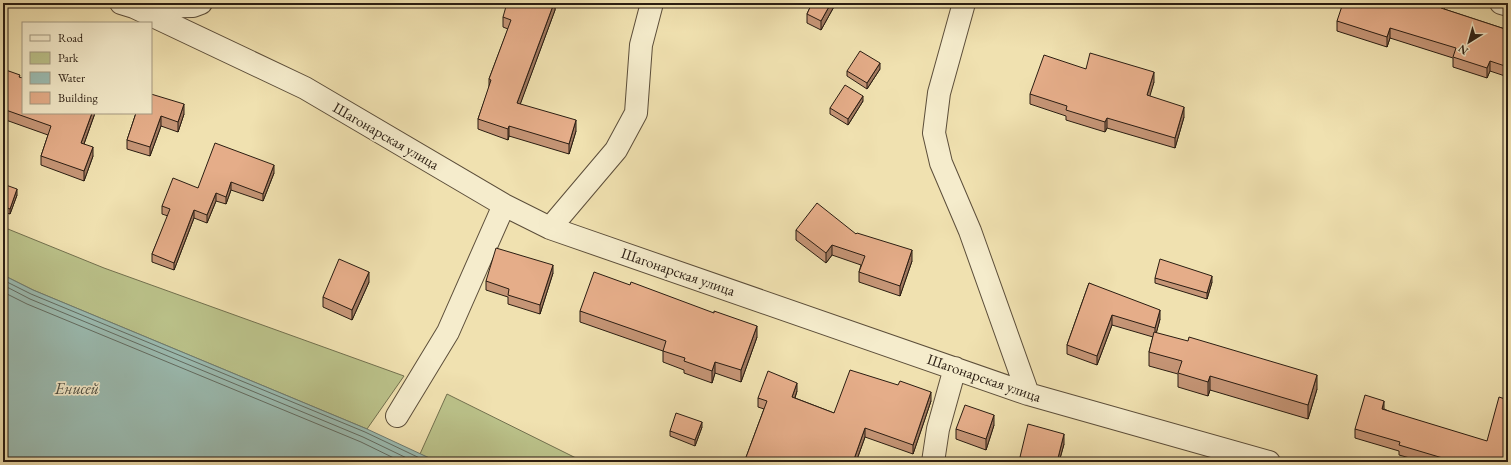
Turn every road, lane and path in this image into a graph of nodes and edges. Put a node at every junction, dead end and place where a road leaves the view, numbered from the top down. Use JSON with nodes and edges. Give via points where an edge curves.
{"nodes":[{"id":1,"x":201,"y":3,"type":"edge"},
{"id":2,"x":652,"y":3,"type":"edge"},
{"id":3,"x":964,"y":3,"type":"edge"},
{"id":4,"x":1501,"y":3,"type":"edge"},
{"id":5,"x":127,"y":5,"type":"edge"},
{"id":6,"x":1508,"y":5,"type":"edge"},
{"id":7,"x":504,"y":205,"type":"junction"},
{"id":8,"x":550,"y":228,"type":"junction"},
{"id":9,"x":955,"y":368,"type":"junction"},
{"id":10,"x":1028,"y":394,"type":"junction"},
{"id":11,"x":397,"y":416,"type":"dead end"},
{"id":12,"x":933,"y":462,"type":"edge"},
{"id":13,"x":1268,"y":462,"type":"edge"}],
"edges":[{"from":1,"to":5,"type":"street","via":[[193,6]]},
{"from":2,"to":8,"type":"street","via":[[641,45],[636,113],[616,150]]},
{"from":3,"to":10,"type":"street","via":[[939,93],[934,134],[941,163],[970,231]]},
{"from":4,"to":6,"type":"street"},
{"from":5,"to":7,"type":"street","name":"Шагонарская улица","via":[[305,88]]},
{"from":7,"to":8,"type":"street","name":"Шагонарская улица"},
{"from":7,"to":11,"type":"street","via":[[448,332]]},
{"from":8,"to":9,"type":"street","name":"Шагонарская улица"},
{"from":9,"to":10,"type":"street","name":"Шагонарская улица"},
{"from":9,"to":12,"type":"street","via":[[938,430]]},
{"from":10,"to":13,"type":"street","name":"Шагонарская улица"}]}
